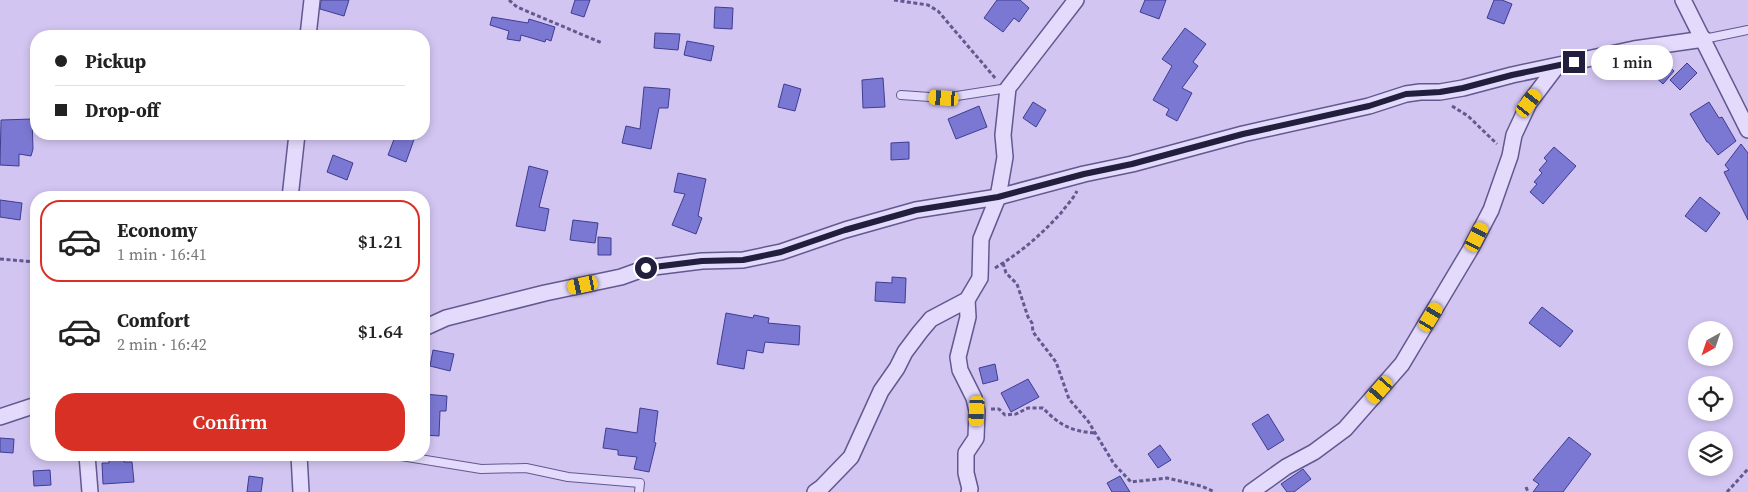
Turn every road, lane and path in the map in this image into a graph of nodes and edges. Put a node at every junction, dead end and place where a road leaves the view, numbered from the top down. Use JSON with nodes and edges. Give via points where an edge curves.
{"nodes":[{"id":1,"x":312,"y":0,"type":"edge"},
{"id":2,"x":509,"y":0,"type":"edge"},
{"id":3,"x":894,"y":0,"type":"edge"},
{"id":4,"x":1076,"y":0,"type":"edge"},
{"id":5,"x":1683,"y":0,"type":"edge"},
{"id":6,"x":309,"y":30,"type":"edge"},
{"id":7,"x":1748,"y":30,"type":"edge"},
{"id":8,"x":1704,"y":39,"type":"junction"},
{"id":9,"x":602,"y":43,"type":"dead end"},
{"id":10,"x":1557,"y":66,"type":"junction"},
{"id":11,"x":1005,"y":88,"type":"junction"},
{"id":12,"x":1440,"y":92,"type":"junction"},
{"id":13,"x":901,"y":95,"type":"dead end"},
{"id":14,"x":1748,"y":130,"type":"edge"},
{"id":15,"x":296,"y":140,"type":"edge"},
{"id":16,"x":1510,"y":156,"type":"junction"},
{"id":17,"x":1084,"y":174,"type":"junction"},
{"id":18,"x":291,"y":191,"type":"edge"},
{"id":19,"x":998,"y":197,"type":"junction"},
{"id":20,"x":0,"y":260,"type":"edge"},
{"id":21,"x":30,"y":262,"type":"edge"},
{"id":22,"x":1003,"y":263,"type":"junction"},
{"id":23,"x":980,"y":278,"type":"junction"},
{"id":24,"x":967,"y":300,"type":"junction"},
{"id":25,"x":430,"y":325,"type":"edge"},
{"id":26,"x":30,"y":407,"type":"edge"},
{"id":27,"x":977,"y":411,"type":"junction"},
{"id":28,"x":0,"y":417,"type":"edge"},
{"id":29,"x":1095,"y":433,"type":"junction"},
{"id":30,"x":87,"y":461,"type":"edge"},
{"id":31,"x":299,"y":461,"type":"edge"},
{"id":32,"x":430,"y":461,"type":"edge"},
{"id":33,"x":1748,"y":469,"type":"edge"},
{"id":34,"x":1526,"y":486,"type":"dead end"},
{"id":35,"x":90,"y":492,"type":"edge"},
{"id":36,"x":301,"y":492,"type":"edge"},
{"id":37,"x":639,"y":492,"type":"edge"},
{"id":38,"x":815,"y":492,"type":"edge"},
{"id":39,"x":969,"y":492,"type":"edge"},
{"id":40,"x":1215,"y":492,"type":"edge"},
{"id":41,"x":1251,"y":492,"type":"edge"},
{"id":42,"x":1528,"y":492,"type":"edge"},
{"id":43,"x":1727,"y":492,"type":"edge"}],
"edges":[{"from":1,"to":6,"type":"street"},
{"from":2,"to":9,"type":"path","via":[[517,7]]},
{"from":3,"to":11,"type":"path","via":[[928,5],[938,11]]},
{"from":4,"to":11,"type":"street"},
{"from":5,"to":8,"type":"street"},
{"from":7,"to":8,"type":"lane"},
{"from":8,"to":10,"type":"street","via":[[1634,49]]},
{"from":8,"to":14,"type":"street"},
{"from":10,"to":12,"type":"street"},
{"from":10,"to":16,"type":"street","via":[[1529,103],[1514,136]]},
{"from":11,"to":13,"type":"lane","via":[[944,98]]},
{"from":11,"to":19,"type":"street","via":[[1005,157]]},
{"from":12,"to":16,"type":"path"},
{"from":12,"to":17,"type":"street","via":[[1406,94],[1369,106]]},
{"from":15,"to":18,"type":"street"},
{"from":16,"to":41,"type":"street","via":[[1490,210],[1470,250],[1402,364],[1346,429]]},
{"from":17,"to":19,"type":"street"},
{"from":17,"to":22,"type":"path","via":[[1076,194],[1042,234]]},
{"from":19,"to":23,"type":"street","via":[[981,240]]},
{"from":19,"to":25,"type":"street","via":[[916,210],[781,252],[743,260],[646,268],[621,277],[446,318]]},
{"from":20,"to":21,"type":"path"},
{"from":22,"to":23,"type":"path"},
{"from":22,"to":29,"type":"path","via":[[1006,273],[1017,284],[1033,332],[1056,362],[1069,399]]},
{"from":23,"to":24,"type":"street"},
{"from":24,"to":27,"type":"street","via":[[968,318],[958,356],[960,370]]},
{"from":24,"to":38,"type":"street","via":[[931,319],[920,332],[881,391],[851,457]]},
{"from":26,"to":28,"type":"street"},
{"from":27,"to":29,"type":"path","via":[[999,409],[1005,415],[1028,408],[1043,408],[1055,420],[1077,432]]},
{"from":27,"to":39,"type":"street","via":[[976,438],[966,453]]},
{"from":29,"to":40,"type":"path","via":[[1114,464],[1131,482],[1167,478]]},
{"from":30,"to":35,"type":"street"},
{"from":31,"to":36,"type":"street"},
{"from":32,"to":37,"type":"lane","via":[[481,469],[526,468],[568,477],[640,483]]},
{"from":33,"to":43,"type":"path"},
{"from":34,"to":42,"type":"path"}]}
